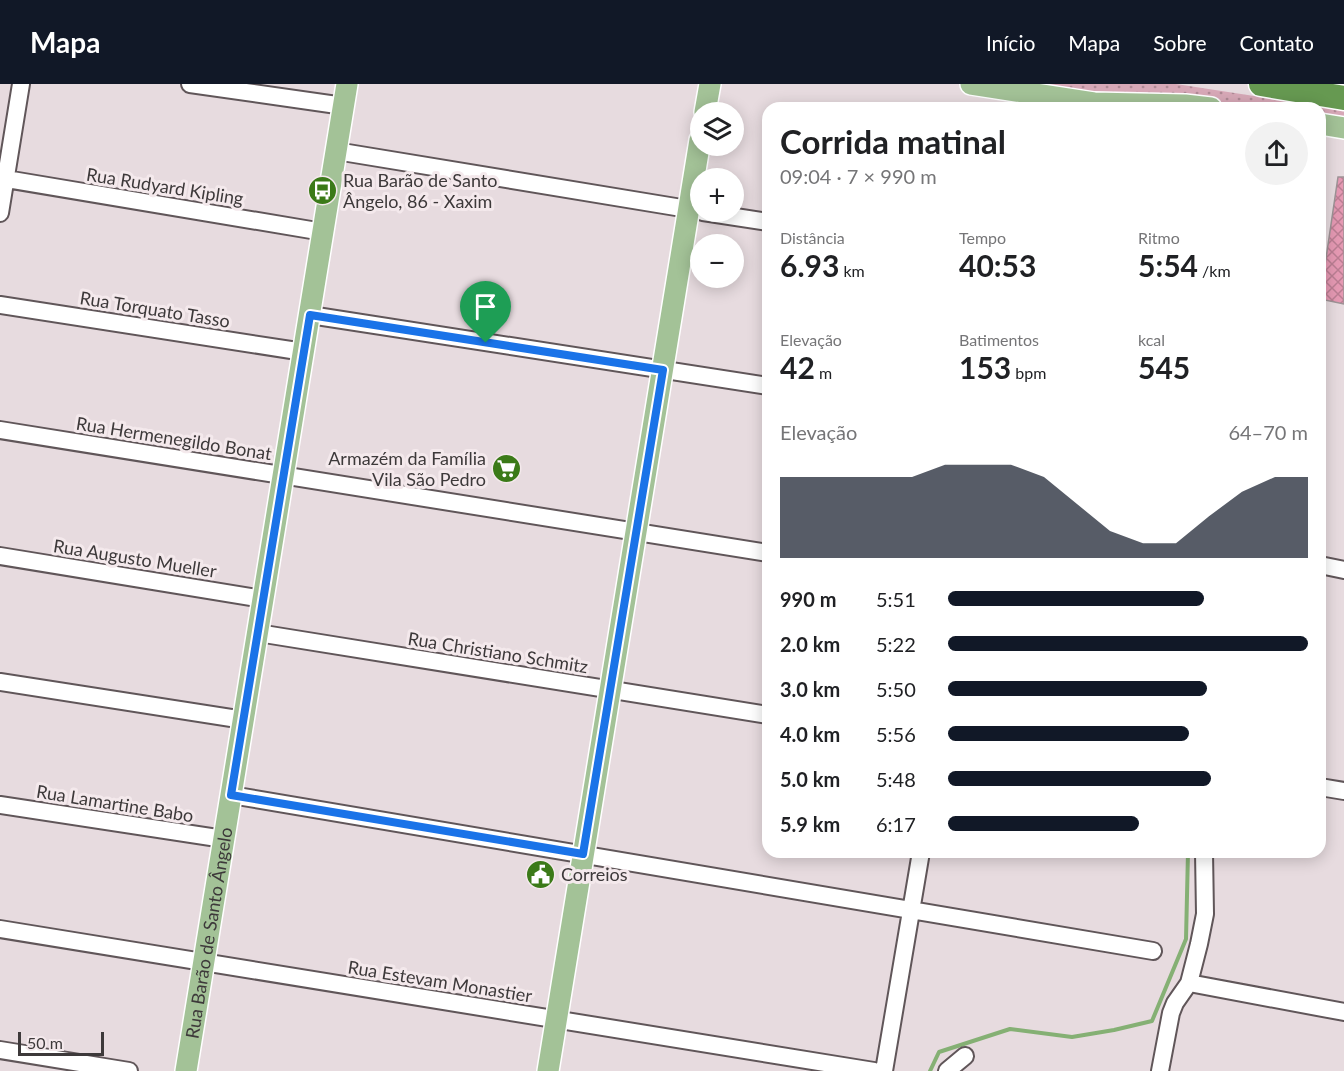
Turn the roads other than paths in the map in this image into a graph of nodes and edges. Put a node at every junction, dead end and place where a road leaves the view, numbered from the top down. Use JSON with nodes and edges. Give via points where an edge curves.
{"nodes":[{"id":1,"x":21,"y":84,"type":"edge"},
{"id":2,"x":190,"y":84,"type":"edge"},
{"id":3,"x":347,"y":84,"type":"edge"},
{"id":4,"x":710,"y":84,"type":"edge"},
{"id":5,"x":971,"y":84,"type":"edge"},
{"id":6,"x":1261,"y":84,"type":"edge"},
{"id":7,"x":1344,"y":98,"type":"edge"},
{"id":8,"x":707,"y":102,"type":"edge"},
{"id":9,"x":1044,"y":102,"type":"edge"},
{"id":10,"x":344,"y":106,"type":"junction"},
{"id":11,"x":1326,"y":125,"type":"edge"},
{"id":12,"x":1344,"y":128,"type":"edge"},
{"id":13,"x":336,"y":152,"type":"junction"},
{"id":14,"x":3,"y":179,"type":"edge"},
{"id":15,"x":690,"y":210,"type":"edge"},
{"id":16,"x":0,"y":213,"type":"edge"},
{"id":17,"x":744,"y":218,"type":"edge"},
{"id":18,"x":762,"y":221,"type":"edge"},
{"id":19,"x":695,"y":222,"type":"edge"},
{"id":20,"x":323,"y":232,"type":"junction"},
{"id":21,"x":0,"y":305,"type":"edge"},
{"id":22,"x":310,"y":315,"type":"junction"},
{"id":23,"x":304,"y":352,"type":"junction"},
{"id":24,"x":663,"y":370,"type":"junction"},
{"id":25,"x":762,"y":385,"type":"edge"},
{"id":26,"x":0,"y":430,"type":"edge"},
{"id":27,"x":284,"y":475,"type":"junction"},
{"id":28,"x":636,"y":532,"type":"junction"},
{"id":29,"x":762,"y":553,"type":"edge"},
{"id":30,"x":0,"y":556,"type":"edge"},
{"id":31,"x":1326,"y":566,"type":"edge"},
{"id":32,"x":1344,"y":570,"type":"edge"},
{"id":33,"x":263,"y":599,"type":"junction"},
{"id":34,"x":258,"y":633,"type":"junction"},
{"id":35,"x":0,"y":682,"type":"edge"},
{"id":36,"x":610,"y":690,"type":"junction"},
{"id":37,"x":762,"y":714,"type":"edge"},
{"id":38,"x":244,"y":720,"type":"junction"},
{"id":39,"x":1326,"y":788,"type":"edge"},
{"id":40,"x":1344,"y":791,"type":"edge"},
{"id":41,"x":231,"y":795,"type":"junction"},
{"id":42,"x":0,"y":805,"type":"edge"},
{"id":43,"x":224,"y":839,"type":"junction"},
{"id":44,"x":583,"y":854,"type":"junction"},
{"id":45,"x":920,"y":858,"type":"edge"},
{"id":46,"x":1204,"y":858,"type":"edge"},
{"id":47,"x":912,"y":910,"type":"junction"},
{"id":48,"x":0,"y":929,"type":"edge"},
{"id":49,"x":1153,"y":951,"type":"dead end"},
{"id":50,"x":204,"y":962,"type":"junction"},
{"id":51,"x":1190,"y":983,"type":"junction"},
{"id":52,"x":1344,"y":1012,"type":"edge"},
{"id":53,"x":556,"y":1019,"type":"junction"},
{"id":54,"x":0,"y":1050,"type":"edge"},
{"id":55,"x":965,"y":1056,"type":"dead end"},
{"id":56,"x":129,"y":1071,"type":"edge"},
{"id":57,"x":186,"y":1071,"type":"edge"},
{"id":58,"x":548,"y":1071,"type":"edge"},
{"id":59,"x":874,"y":1071,"type":"edge"},
{"id":60,"x":884,"y":1071,"type":"edge"},
{"id":61,"x":947,"y":1071,"type":"edge"},
{"id":62,"x":1160,"y":1071,"type":"edge"}],
"edges":[{"from":1,"to":14,"type":"street"},
{"from":2,"to":10,"type":"street"},
{"from":3,"to":10,"type":"main road","name":"Rua Barão de Santo Ângelo"},
{"from":4,"to":8,"type":"main road"},
{"from":5,"to":9,"type":"main road"},
{"from":6,"to":7,"type":"highway"},
{"from":10,"to":13,"type":"main road","name":"Rua Barão de Santo Ângelo"},
{"from":11,"to":12,"type":"main road"},
{"from":13,"to":15,"type":"street"},
{"from":13,"to":20,"type":"main road","name":"Rua Barão de Santo Ângelo"},
{"from":14,"to":16,"type":"street"},
{"from":14,"to":20,"type":"street","name":"Rua Rudyard Kipling"},
{"from":17,"to":18,"type":"street"},
{"from":19,"to":24,"type":"main road"},
{"from":20,"to":22,"type":"main road","name":"Rua Barão de Santo Ângelo"},
{"from":21,"to":23,"type":"street","name":"Rua Torquato Tasso"},
{"from":22,"to":23,"type":"main road","name":"Rua Barão de Santo Ângelo"},
{"from":22,"to":24,"type":"street"},
{"from":23,"to":27,"type":"main road","name":"Rua Barão de Santo Ângelo"},
{"from":24,"to":25,"type":"street"},
{"from":24,"to":28,"type":"main road"},
{"from":26,"to":27,"type":"street","name":"Rua Hermenegildo Bonat"},
{"from":27,"to":28,"type":"street","name":"Rua Hermenegildo Bonat"},
{"from":27,"to":33,"type":"main road","name":"Rua Barão de Santo Ângelo"},
{"from":28,"to":29,"type":"street","name":"Rua Hermenegildo Bonat"},
{"from":28,"to":36,"type":"main road"},
{"from":30,"to":33,"type":"street","name":"Rua Augusto Mueller"},
{"from":31,"to":32,"type":"street"},
{"from":33,"to":34,"type":"main road","name":"Rua Barão de Santo Ângelo"},
{"from":34,"to":36,"type":"street","name":"Rua Christiano Schmitz"},
{"from":34,"to":38,"type":"main road","name":"Rua Barão de Santo Ângelo"},
{"from":35,"to":38,"type":"street"},
{"from":36,"to":37,"type":"street","name":"Rua Christiano Schmitz"},
{"from":36,"to":44,"type":"main road"},
{"from":38,"to":41,"type":"main road","name":"Rua Barão de Santo Ângelo"},
{"from":39,"to":40,"type":"street"},
{"from":41,"to":43,"type":"main road","name":"Rua Barão de Santo Ângelo"},
{"from":41,"to":44,"type":"street"},
{"from":42,"to":43,"type":"street","name":"Rua Lamartine Babo"},
{"from":43,"to":50,"type":"main road","name":"Rua Barão de Santo Ângelo"},
{"from":44,"to":47,"type":"street"},
{"from":44,"to":53,"type":"main road"},
{"from":45,"to":47,"type":"street"},
{"from":46,"to":51,"type":"street","via":[[1204,914]]},
{"from":47,"to":49,"type":"street"},
{"from":47,"to":60,"type":"street"},
{"from":48,"to":50,"type":"street","name":"Rua Estevam Monastier"},
{"from":50,"to":53,"type":"street","name":"Rua Estevam Monastier"},
{"from":50,"to":57,"type":"main road","name":"Rua Barão de Santo Ângelo"},
{"from":51,"to":52,"type":"street"},
{"from":51,"to":62,"type":"street","via":[[1171,1013]]},
{"from":53,"to":58,"type":"main road"},
{"from":53,"to":59,"type":"street","name":"Rua Estevam Monastier"},
{"from":54,"to":56,"type":"street"},
{"from":55,"to":61,"type":"street"}]}
